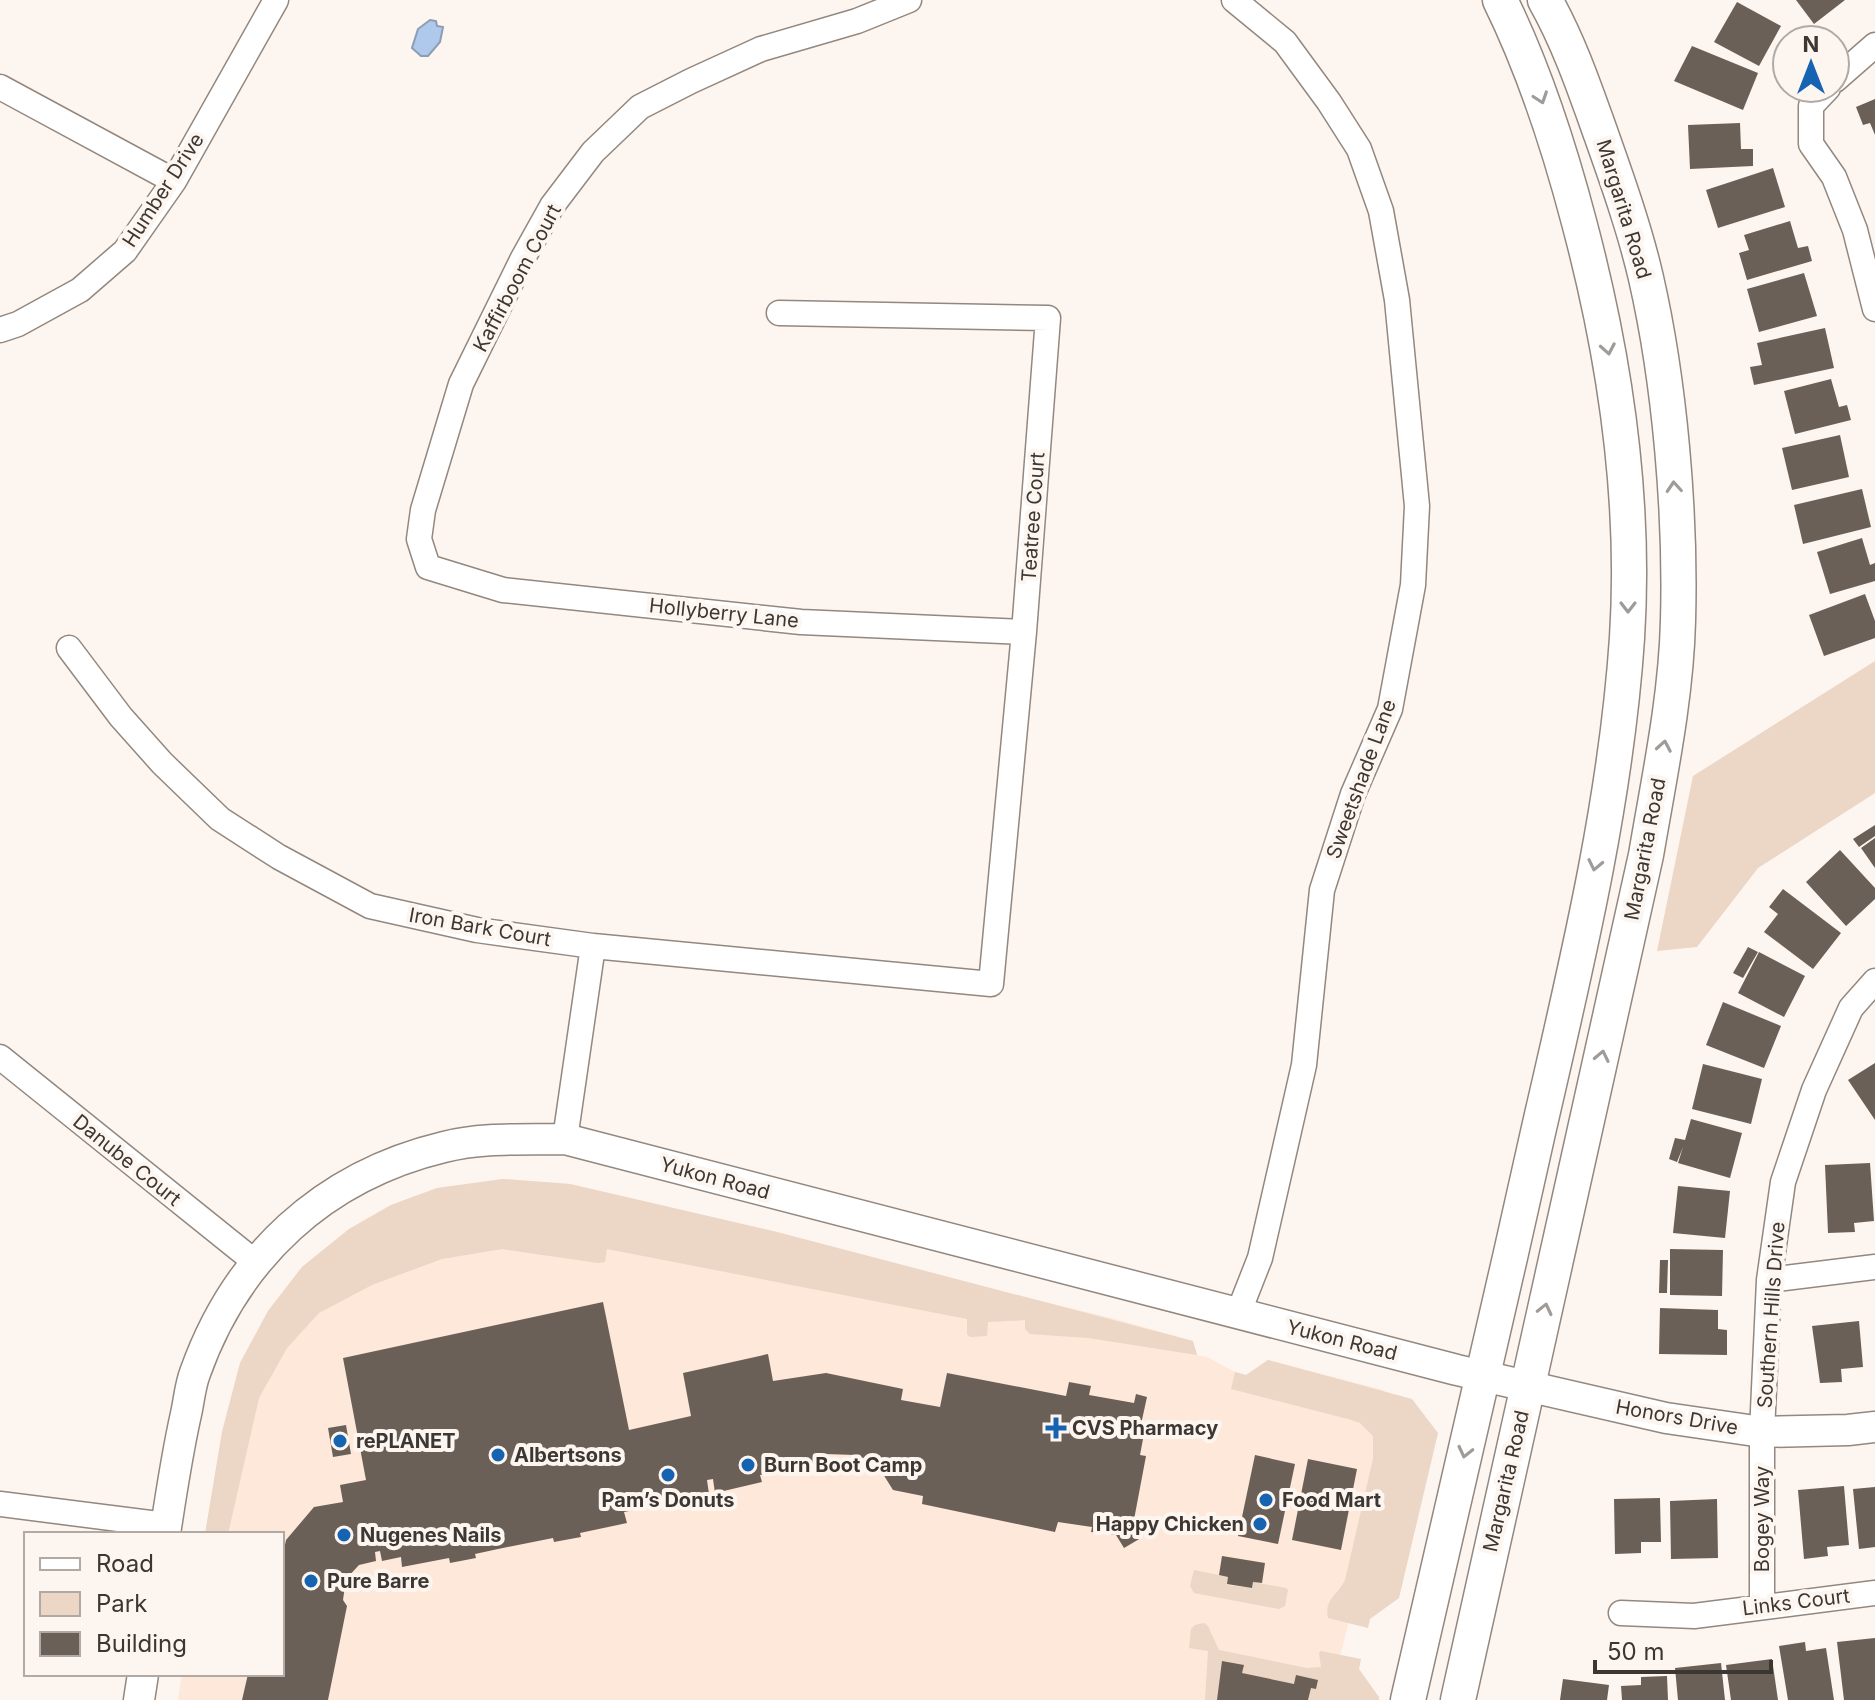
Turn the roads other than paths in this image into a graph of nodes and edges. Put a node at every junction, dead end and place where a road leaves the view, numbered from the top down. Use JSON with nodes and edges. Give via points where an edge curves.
{"nodes":[{"id":1,"x":276,"y":0,"type":"edge"},
{"id":2,"x":909,"y":0,"type":"edge"},
{"id":3,"x":1234,"y":0,"type":"edge"},
{"id":4,"x":1552,"y":2,"type":"edge"},
{"id":5,"x":1506,"y":13,"type":"edge"},
{"id":6,"x":1875,"y":45,"type":"edge"},
{"id":7,"x":1851,"y":66,"type":"edge"},
{"id":8,"x":0,"y":87,"type":"edge"},
{"id":9,"x":1813,"y":104,"type":"edge"},
{"id":10,"x":174,"y":181,"type":"junction"},
{"id":11,"x":1875,"y":309,"type":"edge"},
{"id":12,"x":779,"y":313,"type":"dead end"},
{"id":13,"x":0,"y":330,"type":"edge"},
{"id":14,"x":428,"y":567,"type":"joint"},
{"id":15,"x":1024,"y":632,"type":"junction"},
{"id":16,"x":69,"y":648,"type":"dead end"},
{"id":17,"x":593,"y":946,"type":"junction"},
{"id":18,"x":1875,"y":981,"type":"edge"},
{"id":19,"x":991,"y":984,"type":"joint"},
{"id":20,"x":0,"y":1057,"type":"edge"},
{"id":21,"x":565,"y":1139,"type":"junction"},
{"id":22,"x":255,"y":1262,"type":"junction"},
{"id":23,"x":1875,"y":1267,"type":"edge"},
{"id":24,"x":1769,"y":1280,"type":"junction"},
{"id":25,"x":1238,"y":1314,"type":"junction"},
{"id":26,"x":1482,"y":1376,"type":"junction"},
{"id":27,"x":1527,"y":1385,"type":"junction"},
{"id":28,"x":1875,"y":1427,"type":"edge"},
{"id":29,"x":1762,"y":1432,"type":"junction"},
{"id":30,"x":0,"y":1504,"type":"edge"},
{"id":31,"x":165,"y":1529,"type":"edge"},
{"id":32,"x":1875,"y":1593,"type":"edge"},
{"id":33,"x":1762,"y":1606,"type":"junction"},
{"id":34,"x":1621,"y":1613,"type":"dead end"},
{"id":35,"x":143,"y":1676,"type":"edge"},
{"id":36,"x":139,"y":1700,"type":"edge"},
{"id":37,"x":1408,"y":1700,"type":"edge"},
{"id":38,"x":1458,"y":1700,"type":"edge"}],
"edges":[{"from":1,"to":10,"type":"street","name":"Humber Drive"},
{"from":2,"to":14,"type":"street","name":"Kaffirboom Court","via":[[761,49],[691,81],[640,107],[593,152],[552,206],[461,384],[423,510],[419,539]]},
{"from":3,"to":25,"type":"street","name":"Sweetshade Lane","via":[[1285,42],[1359,149],[1381,211],[1397,300],[1417,506],[1413,585],[1390,709],[1353,794],[1322,890],[1304,1065],[1260,1258]]},
{"from":4,"to":5,"type":"main road"},
{"from":27,"to":4,"type":"main road","name":"Margarita Road","one_way":true,"via":[[1646,855],[1669,720],[1678,622],[1673,471],[1646,278],[1617,179]]},
{"from":5,"to":26,"type":"main road","one_way":true,"via":[[1557,143],[1599,299],[1623,444],[1628,634],[1603,825]]},
{"from":6,"to":7,"type":"street"},
{"from":8,"to":10,"type":"street"},
{"from":9,"to":11,"type":"street","via":[[1811,144],[1834,177],[1855,230]]},
{"from":10,"to":13,"type":"street","name":"Humber Drive","via":[[125,251],[80,290]]},
{"from":12,"to":15,"type":"street","name":"Teatree Court","via":[[1048,318]]},
{"from":14,"to":15,"type":"street","name":"Hollyberry Lane","via":[[503,590],[801,622]]},
{"from":15,"to":19,"type":"street","name":"Teatree Court"},
{"from":16,"to":17,"type":"street","name":"Iron Bark Court","via":[[162,763],[220,819],[279,857],[370,906],[477,930]]},
{"from":17,"to":19,"type":"street","name":"Iron Bark Court"},
{"from":17,"to":21,"type":"street"},
{"from":18,"to":24,"type":"street","name":"Southern Hills Drive","via":[[1851,1008],[1814,1090],[1783,1182]]},
{"from":20,"to":22,"type":"street","name":"Danube Court"},
{"from":21,"to":22,"type":"street","name":"Yukon Road","via":[[446,1146],[394,1162],[306,1212]]},
{"from":21,"to":25,"type":"street","name":"Yukon Road"},
{"from":22,"to":31,"type":"street","name":"Yukon Road","via":[[228,1299],[193,1377]]},
{"from":23,"to":24,"type":"street"},
{"from":24,"to":29,"type":"street","name":"Southern Hills Drive"},
{"from":25,"to":26,"type":"street","name":"Yukon Road"},
{"from":26,"to":27,"type":"street","name":"Honors Drive"},
{"from":26,"to":37,"type":"main road","one_way":true},
{"from":27,"to":29,"type":"street","name":"Honors Drive","via":[[1666,1418]]},
{"from":27,"to":38,"type":"main road","name":"Margarita Road"},
{"from":28,"to":29,"type":"street","name":"Honors Drive"},
{"from":29,"to":33,"type":"street","name":"Bogey Way"},
{"from":30,"to":31,"type":"street"},
{"from":32,"to":33,"type":"street","name":"Links Court"},
{"from":33,"to":34,"type":"street","name":"Links Court","via":[[1694,1616]]},
{"from":35,"to":36,"type":"street"}]}
